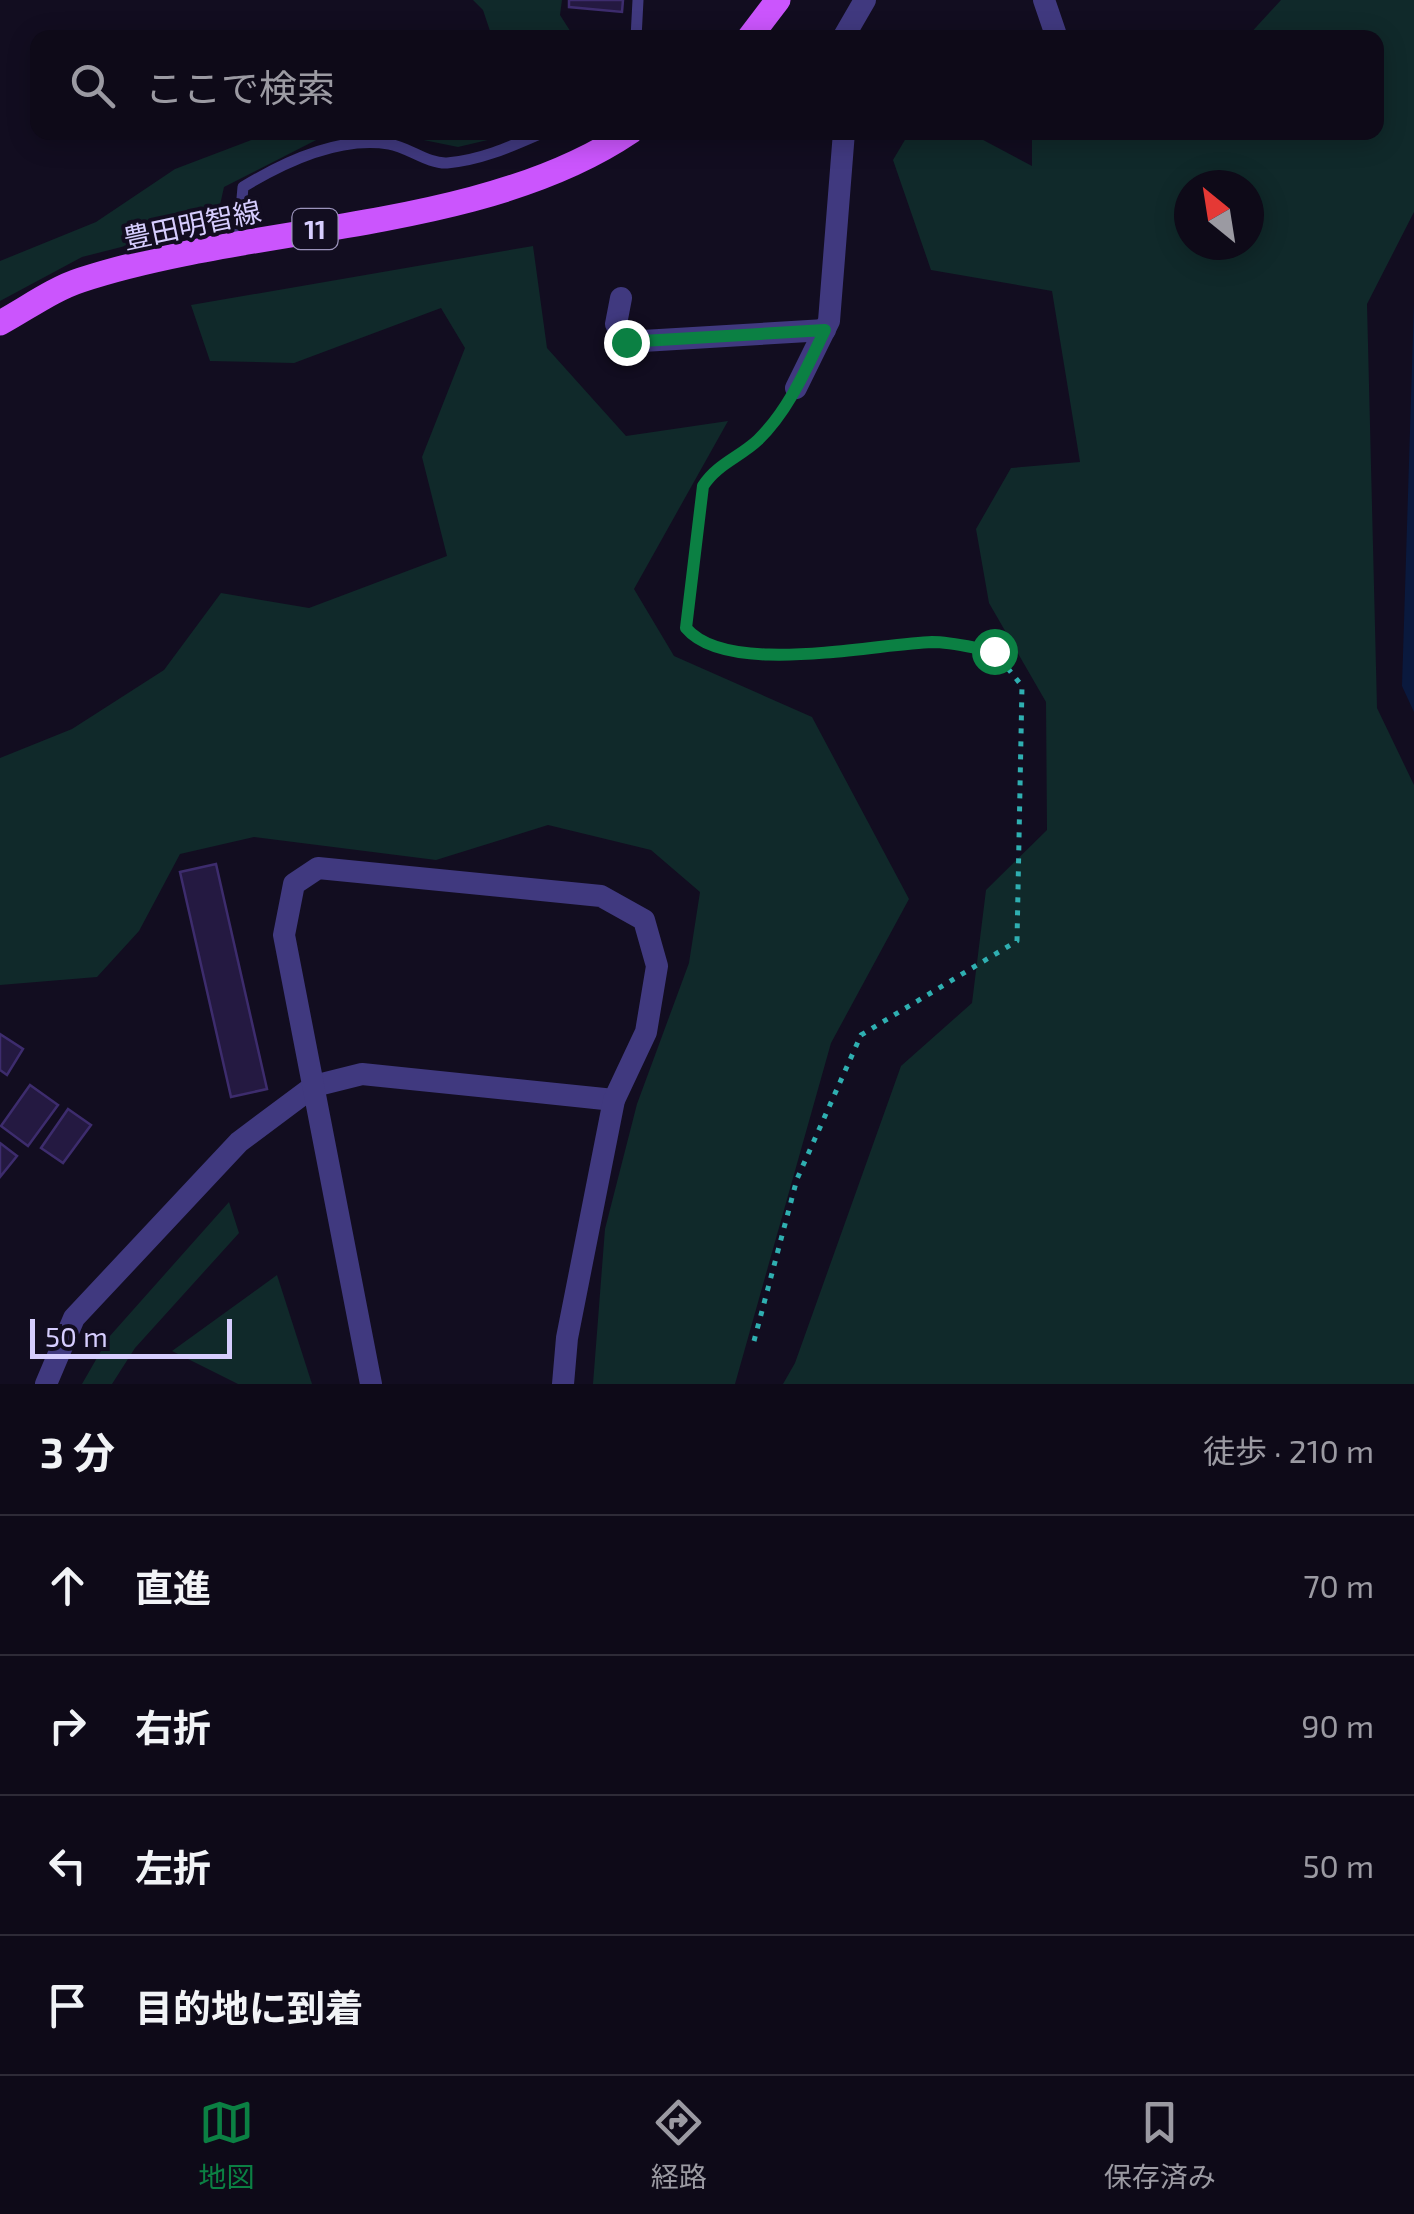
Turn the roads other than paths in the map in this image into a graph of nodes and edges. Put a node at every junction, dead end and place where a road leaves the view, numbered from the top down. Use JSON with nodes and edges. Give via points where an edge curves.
{"nodes":[{"id":1,"x":638,"y":0,"type":"edge"},
{"id":2,"x":778,"y":0,"type":"edge"},
{"id":3,"x":864,"y":0,"type":"edge"},
{"id":4,"x":1044,"y":0,"type":"edge"},
{"id":5,"x":636,"y":30,"type":"edge"},
{"id":6,"x":755,"y":30,"type":"edge"},
{"id":7,"x":847,"y":30,"type":"edge"},
{"id":8,"x":1055,"y":30,"type":"edge"},
{"id":9,"x":525,"y":140,"type":"edge"},
{"id":10,"x":614,"y":140,"type":"edge"},
{"id":11,"x":843,"y":140,"type":"edge"},
{"id":12,"x":238,"y":244,"type":"junction"},
{"id":13,"x":620,"y":298,"type":"dead end"},
{"id":14,"x":0,"y":323,"type":"edge"},
{"id":15,"x":825,"y":330,"type":"junction"},
{"id":16,"x":796,"y":388,"type":"road end"},
{"id":17,"x":314,"y":1086,"type":"junction"},
{"id":18,"x":614,"y":1100,"type":"junction"},
{"id":19,"x":46,"y":1384,"type":"edge"},
{"id":20,"x":370,"y":1384,"type":"edge"},
{"id":21,"x":563,"y":1384,"type":"edge"}],
"edges":[{"from":1,"to":5,"type":"lane"},
{"from":2,"to":6,"type":"main road"},
{"from":3,"to":7,"type":"street"},
{"from":4,"to":8,"type":"street"},
{"from":9,"to":12,"type":"lane","via":[[443,164],[392,144],[352,142],[269,170],[242,187]]},
{"from":10,"to":12,"type":"main road","name":"豊田明智線","number":"11","via":[[529,182],[459,202]]},
{"from":11,"to":15,"type":"street"},
{"from":12,"to":14,"type":"main road","name":"豊田明智線","number":"11","via":[[76,281]]},
{"from":13,"to":15,"type":"street","via":[[616,324],[626,342]]},
{"from":15,"to":16,"type":"street"},
{"from":17,"to":18,"type":"street","via":[[362,1074]]},
{"from":17,"to":18,"type":"street","via":[[284,935],[294,884],[318,868],[601,896],[644,920],[657,966],[646,1032]]},
{"from":17,"to":19,"type":"street","via":[[239,1142],[74,1318]]},
{"from":17,"to":20,"type":"street"},
{"from":18,"to":21,"type":"street","via":[[566,1338]]}]}
